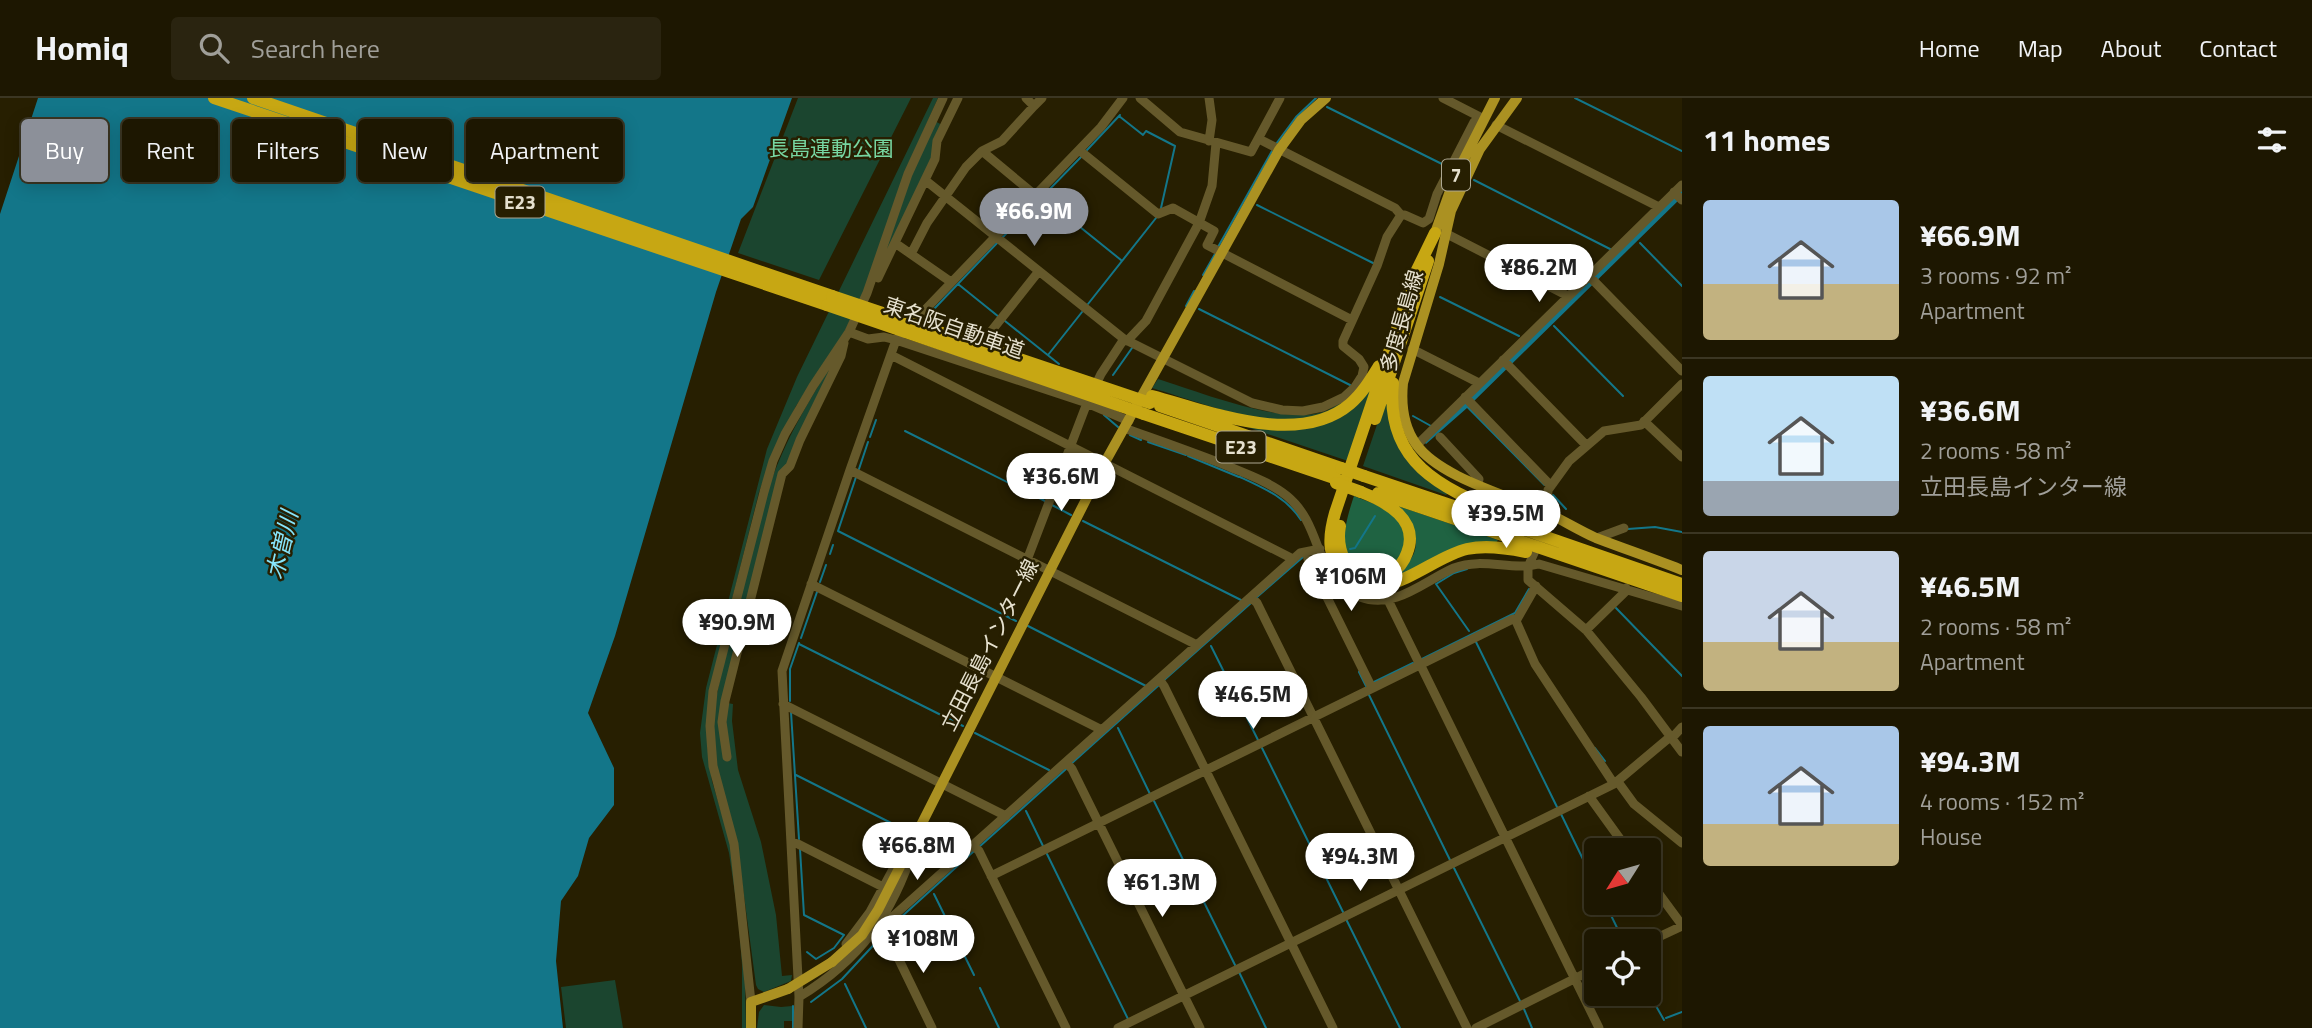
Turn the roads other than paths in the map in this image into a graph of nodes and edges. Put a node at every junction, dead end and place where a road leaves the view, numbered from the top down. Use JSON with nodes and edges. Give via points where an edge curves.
{"nodes":[{"id":1,"x":214,"y":98,"type":"edge"},
{"id":2,"x":253,"y":98,"type":"edge"},
{"id":3,"x":943,"y":98,"type":"edge"},
{"id":4,"x":958,"y":98,"type":"edge"},
{"id":5,"x":1026,"y":98,"type":"edge"},
{"id":6,"x":1042,"y":98,"type":"edge"},
{"id":7,"x":1123,"y":98,"type":"edge"},
{"id":8,"x":1140,"y":98,"type":"edge"},
{"id":9,"x":1209,"y":98,"type":"edge"},
{"id":10,"x":1280,"y":98,"type":"edge"},
{"id":11,"x":1326,"y":98,"type":"edge"},
{"id":12,"x":1443,"y":98,"type":"edge"},
{"id":13,"x":1495,"y":98,"type":"edge"},
{"id":14,"x":1517,"y":98,"type":"edge"},
{"id":15,"x":1034,"y":106,"type":"junction"},
{"id":16,"x":1484,"y":119,"type":"junction"},
{"id":17,"x":1496,"y":125,"type":"junction"},
{"id":18,"x":1259,"y":139,"type":"junction"},
{"id":19,"x":1212,"y":142,"type":"junction"},
{"id":20,"x":1079,"y":150,"type":"junction"},
{"id":21,"x":1279,"y":150,"type":"junction"},
{"id":22,"x":982,"y":151,"type":"junction"},
{"id":23,"x":925,"y":180,"type":"junction"},
{"id":24,"x":1682,"y":185,"type":"edge"},
{"id":25,"x":1035,"y":195,"type":"junction"},
{"id":26,"x":1678,"y":196,"type":"edge"},
{"id":27,"x":946,"y":197,"type":"junction"},
{"id":28,"x":1659,"y":207,"type":"junction"},
{"id":29,"x":1401,"y":215,"type":"junction"},
{"id":30,"x":1199,"y":223,"type":"junction"},
{"id":31,"x":1440,"y":233,"type":"junction"},
{"id":32,"x":995,"y":236,"type":"junction"},
{"id":33,"x":895,"y":243,"type":"junction"},
{"id":34,"x":911,"y":254,"type":"junction"},
{"id":35,"x":1222,"y":254,"type":"junction"},
{"id":36,"x":1039,"y":271,"type":"junction"},
{"id":37,"x":1592,"y":279,"type":"junction"},
{"id":38,"x":951,"y":282,"type":"junction"},
{"id":39,"x":867,"y":293,"type":"junction"},
{"id":40,"x":1568,"y":296,"type":"junction"},
{"id":41,"x":1352,"y":320,"type":"junction"},
{"id":42,"x":847,"y":335,"type":"junction"},
{"id":43,"x":896,"y":340,"type":"junction"},
{"id":44,"x":1125,"y":340,"type":"junction"},
{"id":45,"x":1400,"y":349,"type":"junction"},
{"id":46,"x":891,"y":355,"type":"junction"},
{"id":47,"x":1163,"y":359,"type":"junction"},
{"id":48,"x":1506,"y":362,"type":"junction"},
{"id":49,"x":966,"y":363,"type":"junction"},
{"id":50,"x":1682,"y":371,"type":"edge"},
{"id":51,"x":1479,"y":383,"type":"junction"},
{"id":52,"x":1680,"y":390,"type":"edge"},
{"id":53,"x":1468,"y":400,"type":"junction"},
{"id":54,"x":1087,"y":403,"type":"junction"},
{"id":55,"x":1149,"y":404,"type":"junction"},
{"id":56,"x":1644,"y":421,"type":"junction"},
{"id":57,"x":1126,"y":425,"type":"junction"},
{"id":58,"x":1440,"y":437,"type":"dead end"},
{"id":59,"x":1417,"y":445,"type":"junction"},
{"id":60,"x":1586,"y":445,"type":"junction"},
{"id":61,"x":1070,"y":446,"type":"junction"},
{"id":62,"x":1682,"y":457,"type":"edge"},
{"id":63,"x":1104,"y":464,"type":"junction"},
{"id":64,"x":850,"y":470,"type":"junction"},
{"id":65,"x":1338,"y":477,"type":"junction"},
{"id":66,"x":1478,"y":484,"type":"junction"},
{"id":67,"x":1362,"y":485,"type":"junction"},
{"id":68,"x":1551,"y":486,"type":"junction"},
{"id":69,"x":1547,"y":513,"type":"junction"},
{"id":70,"x":1624,"y":528,"type":"dead end"},
{"id":71,"x":1520,"y":530,"type":"junction"},
{"id":72,"x":1597,"y":538,"type":"junction"},
{"id":73,"x":1320,"y":549,"type":"junction"},
{"id":74,"x":1307,"y":555,"type":"junction"},
{"id":75,"x":1645,"y":556,"type":"junction"},
{"id":76,"x":1293,"y":559,"type":"junction"},
{"id":77,"x":1027,"y":560,"type":"junction"},
{"id":78,"x":1528,"y":567,"type":"junction"},
{"id":79,"x":1049,"y":570,"type":"junction"},
{"id":80,"x":1682,"y":570,"type":"edge"},
{"id":81,"x":811,"y":584,"type":"junction"},
{"id":82,"x":1536,"y":586,"type":"junction"},
{"id":83,"x":1677,"y":588,"type":"edge"},
{"id":84,"x":1629,"y":589,"type":"junction"},
{"id":85,"x":1253,"y":599,"type":"junction"},
{"id":86,"x":1388,"y":600,"type":"junction"},
{"id":87,"x":1682,"y":606,"type":"edge"},
{"id":88,"x":1516,"y":621,"type":"junction"},
{"id":89,"x":1586,"y":630,"type":"junction"},
{"id":90,"x":1197,"y":645,"type":"junction"},
{"id":91,"x":1419,"y":662,"type":"junction"},
{"id":92,"x":995,"y":677,"type":"junction"},
{"id":93,"x":1161,"y":682,"type":"junction"},
{"id":94,"x":1371,"y":685,"type":"junction"},
{"id":95,"x":783,"y":704,"type":"junction"},
{"id":96,"x":1313,"y":718,"type":"junction"},
{"id":97,"x":1682,"y":727,"type":"edge"},
{"id":98,"x":1102,"y":730,"type":"junction"},
{"id":99,"x":1670,"y":738,"type":"junction"},
{"id":100,"x":1682,"y":752,"type":"edge"},
{"id":101,"x":727,"y":757,"type":"dead end"},
{"id":102,"x":1068,"y":765,"type":"junction"},
{"id":103,"x":1206,"y":770,"type":"junction"},
{"id":104,"x":943,"y":783,"type":"junction"},
{"id":105,"x":1616,"y":783,"type":"junction"},
{"id":106,"x":1589,"y":796,"type":"junction"},
{"id":107,"x":1006,"y":816,"type":"junction"},
{"id":108,"x":1099,"y":823,"type":"junction"},
{"id":109,"x":919,"y":827,"type":"junction"},
{"id":110,"x":1505,"y":837,"type":"junction"},
{"id":111,"x":1619,"y":838,"type":"edge"},
{"id":112,"x":791,"y":842,"type":"junction"},
{"id":113,"x":1682,"y":843,"type":"edge"},
{"id":114,"x":976,"y":848,"type":"junction"},
{"id":115,"x":991,"y":876,"type":"junction"},
{"id":116,"x":883,"y":887,"type":"junction"},
{"id":117,"x":1399,"y":890,"type":"junction"},
{"id":118,"x":1661,"y":897,"type":"edge"},
{"id":119,"x":1682,"y":926,"type":"edge"},
{"id":120,"x":882,"y":929,"type":"junction"},
{"id":121,"x":1661,"y":936,"type":"edge"},
{"id":122,"x":1291,"y":943,"type":"junction"},
{"id":123,"x":1584,"y":974,"type":"edge"},
{"id":124,"x":798,"y":976,"type":"junction"},
{"id":125,"x":1575,"y":979,"type":"junction"},
{"id":126,"x":1184,"y":996,"type":"junction"},
{"id":127,"x":799,"y":997,"type":"junction"},
{"id":128,"x":751,"y":1002,"type":"junction"},
{"id":129,"x":751,"y":1028,"type":"edge"},
{"id":130,"x":798,"y":1028,"type":"edge"},
{"id":131,"x":932,"y":1028,"type":"edge"},
{"id":132,"x":1066,"y":1028,"type":"edge"},
{"id":133,"x":1118,"y":1028,"type":"edge"},
{"id":134,"x":1200,"y":1028,"type":"edge"},
{"id":135,"x":1333,"y":1028,"type":"edge"},
{"id":136,"x":1467,"y":1028,"type":"edge"},
{"id":137,"x":1476,"y":1028,"type":"edge"},
{"id":138,"x":1599,"y":1028,"type":"edge"}],
"edges":[{"from":1,"to":55,"type":"highway","name":"東名阪自動車道","number":"E23","bridge":true},
{"from":2,"to":55,"type":"highway","name":"東名阪自動車道","number":"E23","bridge":true},
{"from":3,"to":39,"type":"street","via":[[908,174]]},
{"from":4,"to":23,"type":"street"},
{"from":5,"to":15,"type":"street"},
{"from":6,"to":15,"type":"street"},
{"from":7,"to":20,"type":"street"},
{"from":8,"to":19,"type":"street","via":[[1180,132]]},
{"from":9,"to":19,"type":"street"},
{"from":10,"to":18,"type":"street"},
{"from":11,"to":21,"type":"main road","name":"立田長島インター線","via":[[1301,120]]},
{"from":12,"to":16,"type":"street"},
{"from":13,"to":16,"type":"main road","number":"7"},
{"from":14,"to":17,"type":"main road"},
{"from":15,"to":22,"type":"street","via":[[1002,141]]},
{"from":16,"to":29,"type":"street","via":[[1474,122],[1429,219],[1423,223]]},
{"from":16,"to":31,"type":"main road","number":"7","via":[[1455,177]]},
{"from":17,"to":28,"type":"street"},
{"from":17,"to":31,"type":"main road"},
{"from":18,"to":19,"type":"street","via":[[1251,152]]},
{"from":18,"to":21,"type":"street"},
{"from":19,"to":30,"type":"street","via":[[1212,186]]},
{"from":20,"to":25,"type":"street"},
{"from":20,"to":30,"type":"street","via":[[1158,214],[1173,208]]},
{"from":21,"to":29,"type":"street"},
{"from":21,"to":35,"type":"main road","name":"立田長島インター線"},
{"from":22,"to":25,"type":"street"},
{"from":22,"to":27,"type":"street"},
{"from":23,"to":27,"type":"street"},
{"from":23,"to":33,"type":"street"},
{"from":24,"to":26,"type":"street"},
{"from":25,"to":32,"type":"street"},
{"from":26,"to":28,"type":"street"},
{"from":27,"to":32,"type":"street"},
{"from":27,"to":34,"type":"street"},
{"from":28,"to":37,"type":"street"},
{"from":29,"to":41,"type":"street"},
{"from":30,"to":35,"type":"street","via":[[1214,231],[1206,245]]},
{"from":30,"to":44,"type":"street","via":[[1146,321]]},
{"from":31,"to":40,"type":"street"},
{"from":31,"to":45,"type":"highway"},
{"from":32,"to":36,"type":"street"},
{"from":32,"to":38,"type":"street"},
{"from":33,"to":34,"type":"street"},
{"from":33,"to":39,"type":"street"},
{"from":34,"to":38,"type":"street"},
{"from":35,"to":41,"type":"street"},
{"from":35,"to":47,"type":"main road","name":"立田長島インター線"},
{"from":36,"to":44,"type":"street"},
{"from":36,"to":49,"type":"street"},
{"from":37,"to":40,"type":"street"},
{"from":37,"to":50,"type":"street"},
{"from":38,"to":43,"type":"street"},
{"from":39,"to":42,"type":"street"},
{"from":40,"to":48,"type":"street"},
{"from":41,"to":47,"type":"street","via":[[1342,343],[1362,363],[1362,376],[1344,397],[1314,410],[1252,403]]},
{"from":42,"to":43,"type":"street"},
{"from":42,"to":101,"type":"street","via":[[790,466],[782,474],[725,701],[722,722]]},
{"from":42,"to":128,"type":"street","via":[[803,402],[773,461],[713,691],[710,746],[734,844]]},
{"from":43,"to":46,"type":"street"},
{"from":43,"to":49,"type":"street"},
{"from":44,"to":47,"type":"street"},
{"from":44,"to":54,"type":"street"},
{"from":45,"to":51,"type":"street"},
{"from":45,"to":55,"type":"highway","via":[[1359,396],[1318,421],[1262,424]]},
{"from":45,"to":59,"type":"main road","name":"多度長島線","via":[[1406,371],[1405,419]]},
{"from":45,"to":67,"type":"highway","via":[[1338,538],[1340,553],[1353,570],[1382,577],[1404,562],[1409,532],[1394,508]]},
{"from":45,"to":71,"type":"highway","via":[[1393,377],[1392,415],[1406,452],[1445,486]]},
{"from":45,"to":83,"type":"highway","bridge":true,"via":[[1332,524],[1330,545],[1340,570],[1356,583],[1377,587],[1465,550],[1493,547]]},
{"from":46,"to":61,"type":"street"},
{"from":46,"to":64,"type":"street"},
{"from":47,"to":57,"type":"main road","name":"立田長島インター線"},
{"from":48,"to":51,"type":"street"},
{"from":48,"to":60,"type":"street"},
{"from":49,"to":54,"type":"street"},
{"from":51,"to":53,"type":"street"},
{"from":52,"to":56,"type":"street"},
{"from":53,"to":59,"type":"street"},
{"from":53,"to":68,"type":"street"},
{"from":54,"to":57,"type":"street"},
{"from":54,"to":61,"type":"street"},
{"from":55,"to":65,"type":"highway","name":"東名阪自動車道","number":"E23"},
{"from":55,"to":65,"type":"highway","name":"東名阪自動車道","number":"E23","via":[[1209,436]]},
{"from":56,"to":60,"type":"street","via":[[1604,431]]},
{"from":56,"to":62,"type":"street"},
{"from":57,"to":63,"type":"main road","name":"立田長島インター線"},
{"from":57,"to":73,"type":"street","via":[[1280,491],[1305,516]]},
{"from":58,"to":66,"type":"street","via":[[1479,479]]},
{"from":59,"to":66,"type":"main road","name":"多度長島線","via":[[1447,471]]},
{"from":60,"to":68,"type":"street"},
{"from":61,"to":63,"type":"street"},
{"from":61,"to":77,"type":"street"},
{"from":63,"to":76,"type":"street"},
{"from":63,"to":79,"type":"main road","name":"立田長島インター線"},
{"from":64,"to":77,"type":"street"},
{"from":64,"to":81,"type":"street"},
{"from":65,"to":67,"type":"highway","bridge":true},
{"from":66,"to":69,"type":"main road","name":"多度長島線"},
{"from":67,"to":71,"type":"highway"},
{"from":68,"to":69,"type":"street"},
{"from":69,"to":72,"type":"main road","name":"多度長島線"},
{"from":69,"to":78,"type":"street"},
{"from":70,"to":72,"type":"street"},
{"from":71,"to":83,"type":"highway","bridge":true},
{"from":71,"to":83,"type":"highway","bridge":true,"via":[[1649,569]]},
{"from":72,"to":75,"type":"main road","name":"多度長島線"},
{"from":73,"to":74,"type":"street"},
{"from":73,"to":86,"type":"street","via":[[1328,571],[1341,587],[1362,598]]},
{"from":74,"to":76,"type":"street","via":[[1300,553]]},
{"from":74,"to":94,"type":"street"},
{"from":75,"to":80,"type":"main road","name":"多度長島線"},
{"from":75,"to":84,"type":"street"},
{"from":76,"to":85,"type":"street"},
{"from":77,"to":79,"type":"street"},
{"from":78,"to":82,"type":"street","via":[[1528,580]]},
{"from":78,"to":84,"type":"street","via":[[1539,564]]},
{"from":78,"to":86,"type":"street","via":[[1483,563],[1455,568]]},
{"from":79,"to":90,"type":"street"},
{"from":79,"to":92,"type":"main road","name":"立田長島インター線"},
{"from":81,"to":92,"type":"street"},
{"from":81,"to":95,"type":"street","via":[[782,671]]},
{"from":82,"to":88,"type":"street"},
{"from":82,"to":89,"type":"street"},
{"from":84,"to":87,"type":"street"},
{"from":84,"to":89,"type":"street"},
{"from":85,"to":90,"type":"street"},
{"from":85,"to":96,"type":"street"},
{"from":86,"to":91,"type":"street"},
{"from":88,"to":91,"type":"street"},
{"from":88,"to":105,"type":"street","via":[[1535,664]]},
{"from":89,"to":99,"type":"street"},
{"from":90,"to":93,"type":"street"},
{"from":91,"to":94,"type":"street"},
{"from":91,"to":110,"type":"street"},
{"from":92,"to":98,"type":"street"},
{"from":92,"to":104,"type":"main road","name":"立田長島インター線"},
{"from":93,"to":98,"type":"street"},
{"from":93,"to":103,"type":"street"},
{"from":94,"to":96,"type":"street"},
{"from":95,"to":104,"type":"street"},
{"from":95,"to":112,"type":"street"},
{"from":96,"to":103,"type":"street"},
{"from":96,"to":117,"type":"street"},
{"from":97,"to":99,"type":"street"},
{"from":98,"to":102,"type":"street"},
{"from":99,"to":100,"type":"street"},
{"from":99,"to":105,"type":"street"},
{"from":102,"to":107,"type":"street"},
{"from":102,"to":108,"type":"street"},
{"from":103,"to":108,"type":"street"},
{"from":103,"to":122,"type":"street"},
{"from":104,"to":107,"type":"street"},
{"from":104,"to":109,"type":"main road","name":"立田長島インター線"},
{"from":105,"to":106,"type":"street"},
{"from":105,"to":113,"type":"street"},
{"from":106,"to":110,"type":"street"},
{"from":106,"to":111,"type":"street"},
{"from":107,"to":114,"type":"street"},
{"from":108,"to":115,"type":"street"},
{"from":108,"to":126,"type":"street"},
{"from":109,"to":116,"type":"street"},
{"from":109,"to":120,"type":"street"},
{"from":109,"to":128,"type":"main road","name":"立田長島インター線","bridge":true,"via":[[878,910],[850,948],[788,989]]},
{"from":110,"to":117,"type":"street"},
{"from":110,"to":125,"type":"street"},
{"from":112,"to":116,"type":"street"},
{"from":112,"to":124,"type":"street"},
{"from":114,"to":115,"type":"street"},
{"from":114,"to":120,"type":"street"},
{"from":115,"to":132,"type":"street"},
{"from":116,"to":124,"type":"street","via":[[852,938]]},
{"from":117,"to":122,"type":"street"},
{"from":117,"to":136,"type":"street"},
{"from":118,"to":119,"type":"street"},
{"from":119,"to":121,"type":"street"},
{"from":120,"to":127,"type":"street","via":[[847,963]]},
{"from":120,"to":131,"type":"street"},
{"from":122,"to":126,"type":"street"},
{"from":122,"to":135,"type":"street"},
{"from":123,"to":125,"type":"street"},
{"from":124,"to":127,"type":"street"},
{"from":125,"to":137,"type":"street"},
{"from":125,"to":138,"type":"street"},
{"from":126,"to":133,"type":"street"},
{"from":126,"to":134,"type":"street"},
{"from":127,"to":130,"type":"street"},
{"from":128,"to":129,"type":"main road"}]}
